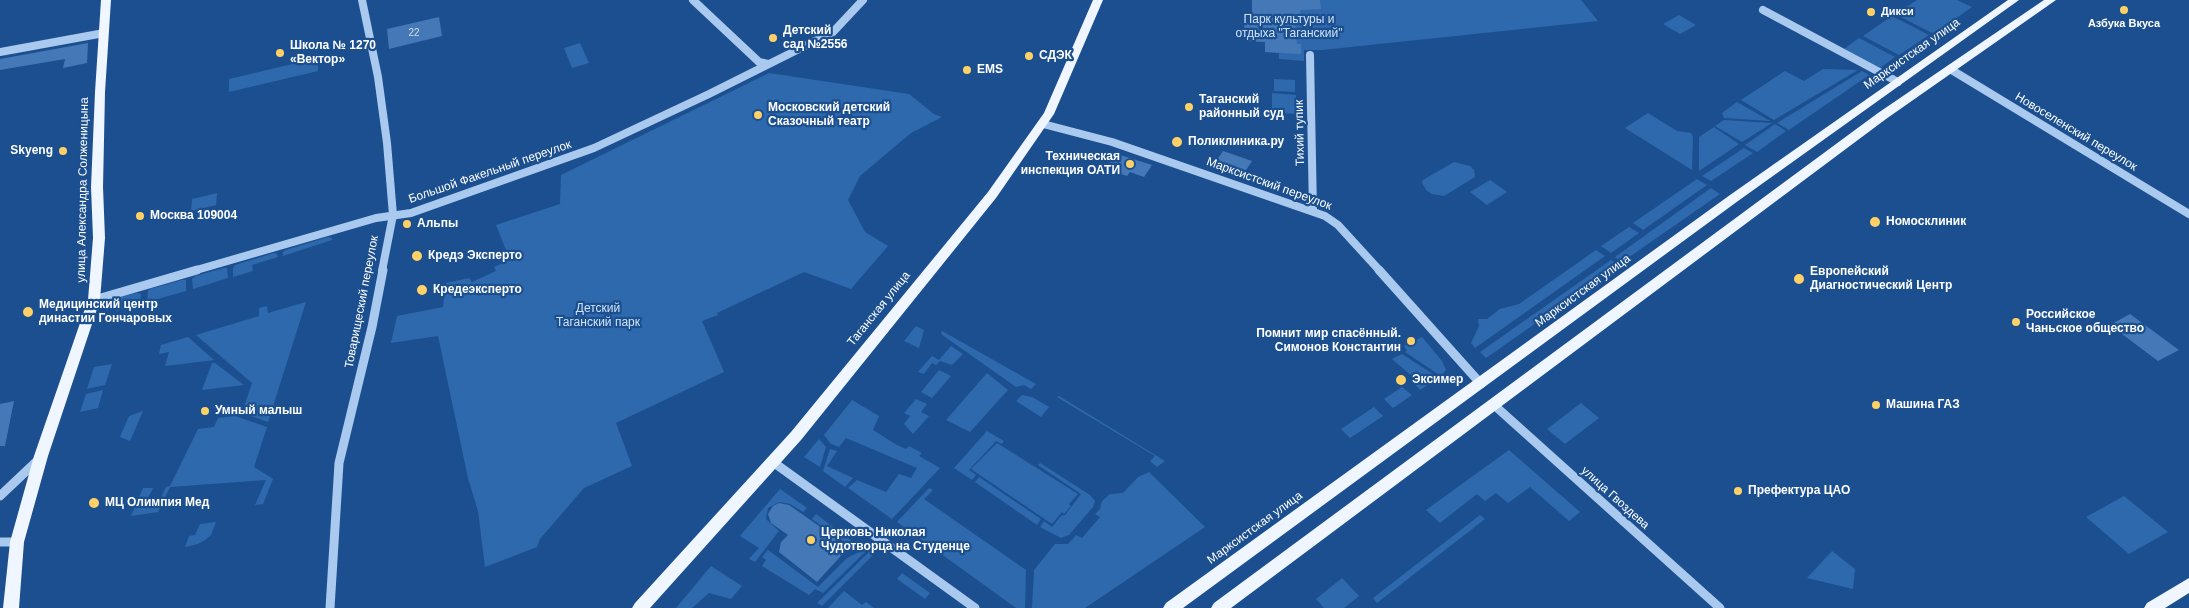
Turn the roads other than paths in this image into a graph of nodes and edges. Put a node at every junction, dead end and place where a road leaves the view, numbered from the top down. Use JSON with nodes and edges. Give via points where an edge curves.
{"nodes":[{"id":1,"x":106,"y":0,"type":"edge"},
{"id":2,"x":362,"y":0,"type":"edge"},
{"id":3,"x":693,"y":0,"type":"edge"},
{"id":4,"x":863,"y":0,"type":"edge"},
{"id":5,"x":1098,"y":0,"type":"edge"},
{"id":6,"x":2014,"y":0,"type":"edge"},
{"id":7,"x":2051,"y":0,"type":"edge"},
{"id":8,"x":1764,"y":10,"type":"dead end"},
{"id":9,"x":104,"y":33,"type":"junction"},
{"id":10,"x":0,"y":52,"type":"edge"},
{"id":11,"x":1310,"y":55,"type":"dead end"},
{"id":12,"x":768,"y":64,"type":"junction"},
{"id":13,"x":1950,"y":69,"type":"junction"},
{"id":14,"x":1898,"y":82,"type":"junction"},
{"id":15,"x":1043,"y":124,"type":"junction"},
{"id":16,"x":1313,"y":211,"type":"junction"},
{"id":17,"x":2189,"y":214,"type":"edge"},
{"id":18,"x":393,"y":215,"type":"junction"},
{"id":19,"x":94,"y":300,"type":"junction"},
{"id":20,"x":1481,"y":384,"type":"junction"},
{"id":21,"x":1494,"y":405,"type":"junction"},
{"id":22,"x":42,"y":456,"type":"junction"},
{"id":23,"x":773,"y":462,"type":"junction"},
{"id":24,"x":0,"y":496,"type":"edge"},
{"id":25,"x":0,"y":542,"type":"edge"},
{"id":26,"x":17,"y":542,"type":"junction"},
{"id":27,"x":2189,"y":585,"type":"edge"},
{"id":28,"x":11,"y":608,"type":"edge"},
{"id":29,"x":330,"y":608,"type":"edge"},
{"id":30,"x":640,"y":608,"type":"edge"},
{"id":31,"x":975,"y":608,"type":"edge"},
{"id":32,"x":1170,"y":608,"type":"edge"},
{"id":33,"x":1219,"y":608,"type":"edge"},
{"id":34,"x":1720,"y":608,"type":"edge"},
{"id":35,"x":2152,"y":608,"type":"edge"}],
"edges":[{"from":1,"to":9,"type":"main road","name":"улица Александра Солженицына"},
{"from":2,"to":18,"type":"street","name":"Товарищеский переулок","via":[[378,77]]},
{"from":3,"to":12,"type":"street","via":[[759,62]]},
{"from":4,"to":12,"type":"street","name":"Большой Факельный переулок","via":[[833,32]]},
{"from":5,"to":15,"type":"main road","name":"Таганская улица"},
{"from":6,"to":14,"type":"main road","name":"Марксистская улица"},
{"from":7,"to":13,"type":"main road"},
{"from":8,"to":14,"type":"street"},
{"from":9,"to":10,"type":"street"},
{"from":9,"to":19,"type":"main road","name":"улица Александра Солженицына","via":[[98,173],[99,238]]},
{"from":11,"to":16,"type":"street","name":"Тихий тупик"},
{"from":12,"to":18,"type":"street","name":"Большой Факельный переулок","via":[[594,148],[410,213]]},
{"from":13,"to":17,"type":"street","name":"Новоселенский переулок"},
{"from":13,"to":21,"type":"main road"},
{"from":14,"to":20,"type":"main road","name":"Марксистская улица"},
{"from":15,"to":16,"type":"street","name":"Марксистский переулок","via":[[1112,142]]},
{"from":15,"to":23,"type":"main road","name":"Таганская улица","via":[[992,195]]},
{"from":16,"to":20,"type":"street","name":"Марксистский переулок","via":[[1338,225]]},
{"from":18,"to":19,"type":"street","name":"Большой Факельный переулок"},
{"from":18,"to":29,"type":"street","name":"Товарищеский переулок","via":[[372,327],[339,463]]},
{"from":19,"to":22,"type":"main road","name":"улица Александра Солженицына"},
{"from":20,"to":32,"type":"main road","name":"Марксистская улица"},
{"from":21,"to":33,"type":"main road"},
{"from":21,"to":34,"type":"street","name":"улица Гвоздева"},
{"from":22,"to":24,"type":"street"},
{"from":22,"to":26,"type":"main road","name":"улица Александра Солженицына"},
{"from":23,"to":30,"type":"main road","name":"Таганская улица"},
{"from":23,"to":31,"type":"street"},
{"from":25,"to":26,"type":"street"},
{"from":26,"to":28,"type":"main road","name":"улица Александра Солженицына"},
{"from":27,"to":35,"type":"main road"}]}
